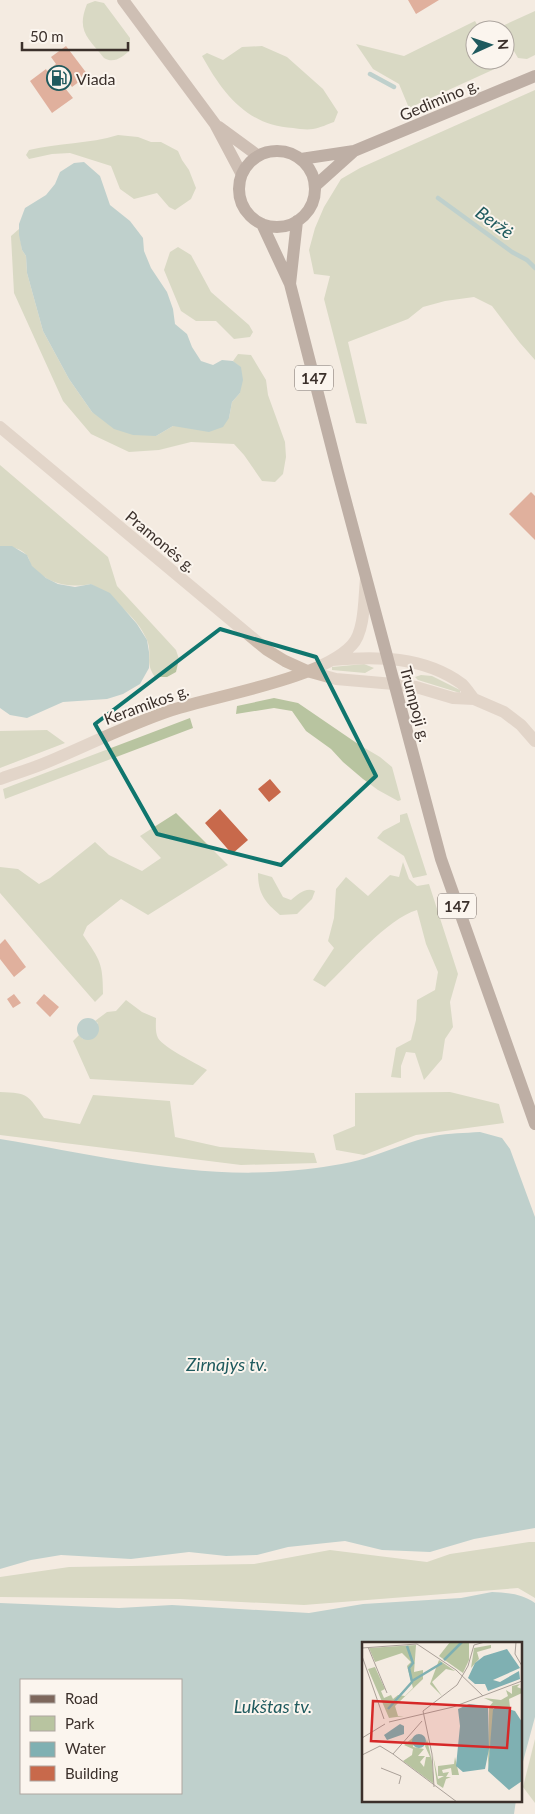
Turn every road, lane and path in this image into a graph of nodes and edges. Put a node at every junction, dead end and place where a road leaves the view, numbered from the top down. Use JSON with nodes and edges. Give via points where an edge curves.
{"nodes":[{"id":1,"x":123,"y":0,"type":"edge"},
{"id":2,"x":535,"y":76,"type":"edge"},
{"id":3,"x":215,"y":124,"type":"junction"},
{"id":4,"x":354,"y":151,"type":"junction"},
{"id":5,"x":257,"y":156,"type":"junction"},
{"id":6,"x":301,"y":159,"type":"junction"},
{"id":7,"x":241,"y":174,"type":"junction"},
{"id":8,"x":315,"y":186,"type":"junction"},
{"id":9,"x":297,"y":221,"type":"junction"},
{"id":10,"x":262,"y":224,"type":"junction"},
{"id":11,"x":290,"y":284,"type":"junction"},
{"id":12,"x":0,"y":428,"type":"edge"},
{"id":13,"x":366,"y":579,"type":"junction"},
{"id":14,"x":387,"y":659,"type":"junction"},
{"id":15,"x":332,"y":660,"type":"junction"},
{"id":16,"x":307,"y":671,"type":"junction"},
{"id":17,"x":394,"y":684,"type":"junction"},
{"id":18,"x":474,"y":699,"type":"junction"},
{"id":19,"x":535,"y":741,"type":"edge"},
{"id":20,"x":0,"y":779,"type":"edge"},
{"id":21,"x":535,"y":1124,"type":"edge"}],
"edges":[{"from":1,"to":3,"type":"main road"},
{"from":2,"to":4,"type":"main road","name":"Gedimino g."},
{"from":3,"to":5,"type":"main road"},
{"from":3,"to":7,"type":"main road"},
{"from":4,"to":6,"type":"main road","name":"Gedimino g."},
{"from":4,"to":8,"type":"main road","name":"Gedimino g."},
{"from":5,"to":6,"type":"main road","via":[[273,150],[288,152]]},
{"from":5,"to":7,"type":"main road"},
{"from":6,"to":8,"type":"main road","via":[[311,171]]},
{"from":7,"to":10,"type":"main road","via":[[238,185],[243,207]]},
{"from":8,"to":9,"type":"main road","via":[[313,201],[306,214]]},
{"from":9,"to":10,"type":"main road","via":[[278,227]]},
{"from":9,"to":11,"type":"main road","name":"Trumpoji g."},
{"from":10,"to":11,"type":"main road","name":"Trumpoji g."},
{"from":11,"to":13,"type":"main road","name":"Trumpoji g.","number":"147"},
{"from":12,"to":16,"type":"street","name":"Pramonės g.","via":[[267,650]]},
{"from":13,"to":14,"type":"main road","name":"Trumpoji g.","number":"147"},
{"from":13,"to":15,"type":"street","via":[[361,627],[353,644]]},
{"from":14,"to":15,"type":"street"},
{"from":14,"to":17,"type":"main road","name":"Trumpoji g.","number":"147"},
{"from":14,"to":18,"type":"street","via":[[431,667],[463,685]]},
{"from":15,"to":16,"type":"street"},
{"from":16,"to":17,"type":"street","name":"Pramonės g.","via":[[336,679]]},
{"from":16,"to":20,"type":"street","name":"Keramikos g.","via":[[171,710]]},
{"from":17,"to":18,"type":"street","name":"Pramonės g.","via":[[453,698]]},
{"from":17,"to":21,"type":"main road","name":"Trumpoji g.","number":"147","via":[[441,859]]},
{"from":18,"to":19,"type":"street","via":[[504,712]]}]}
